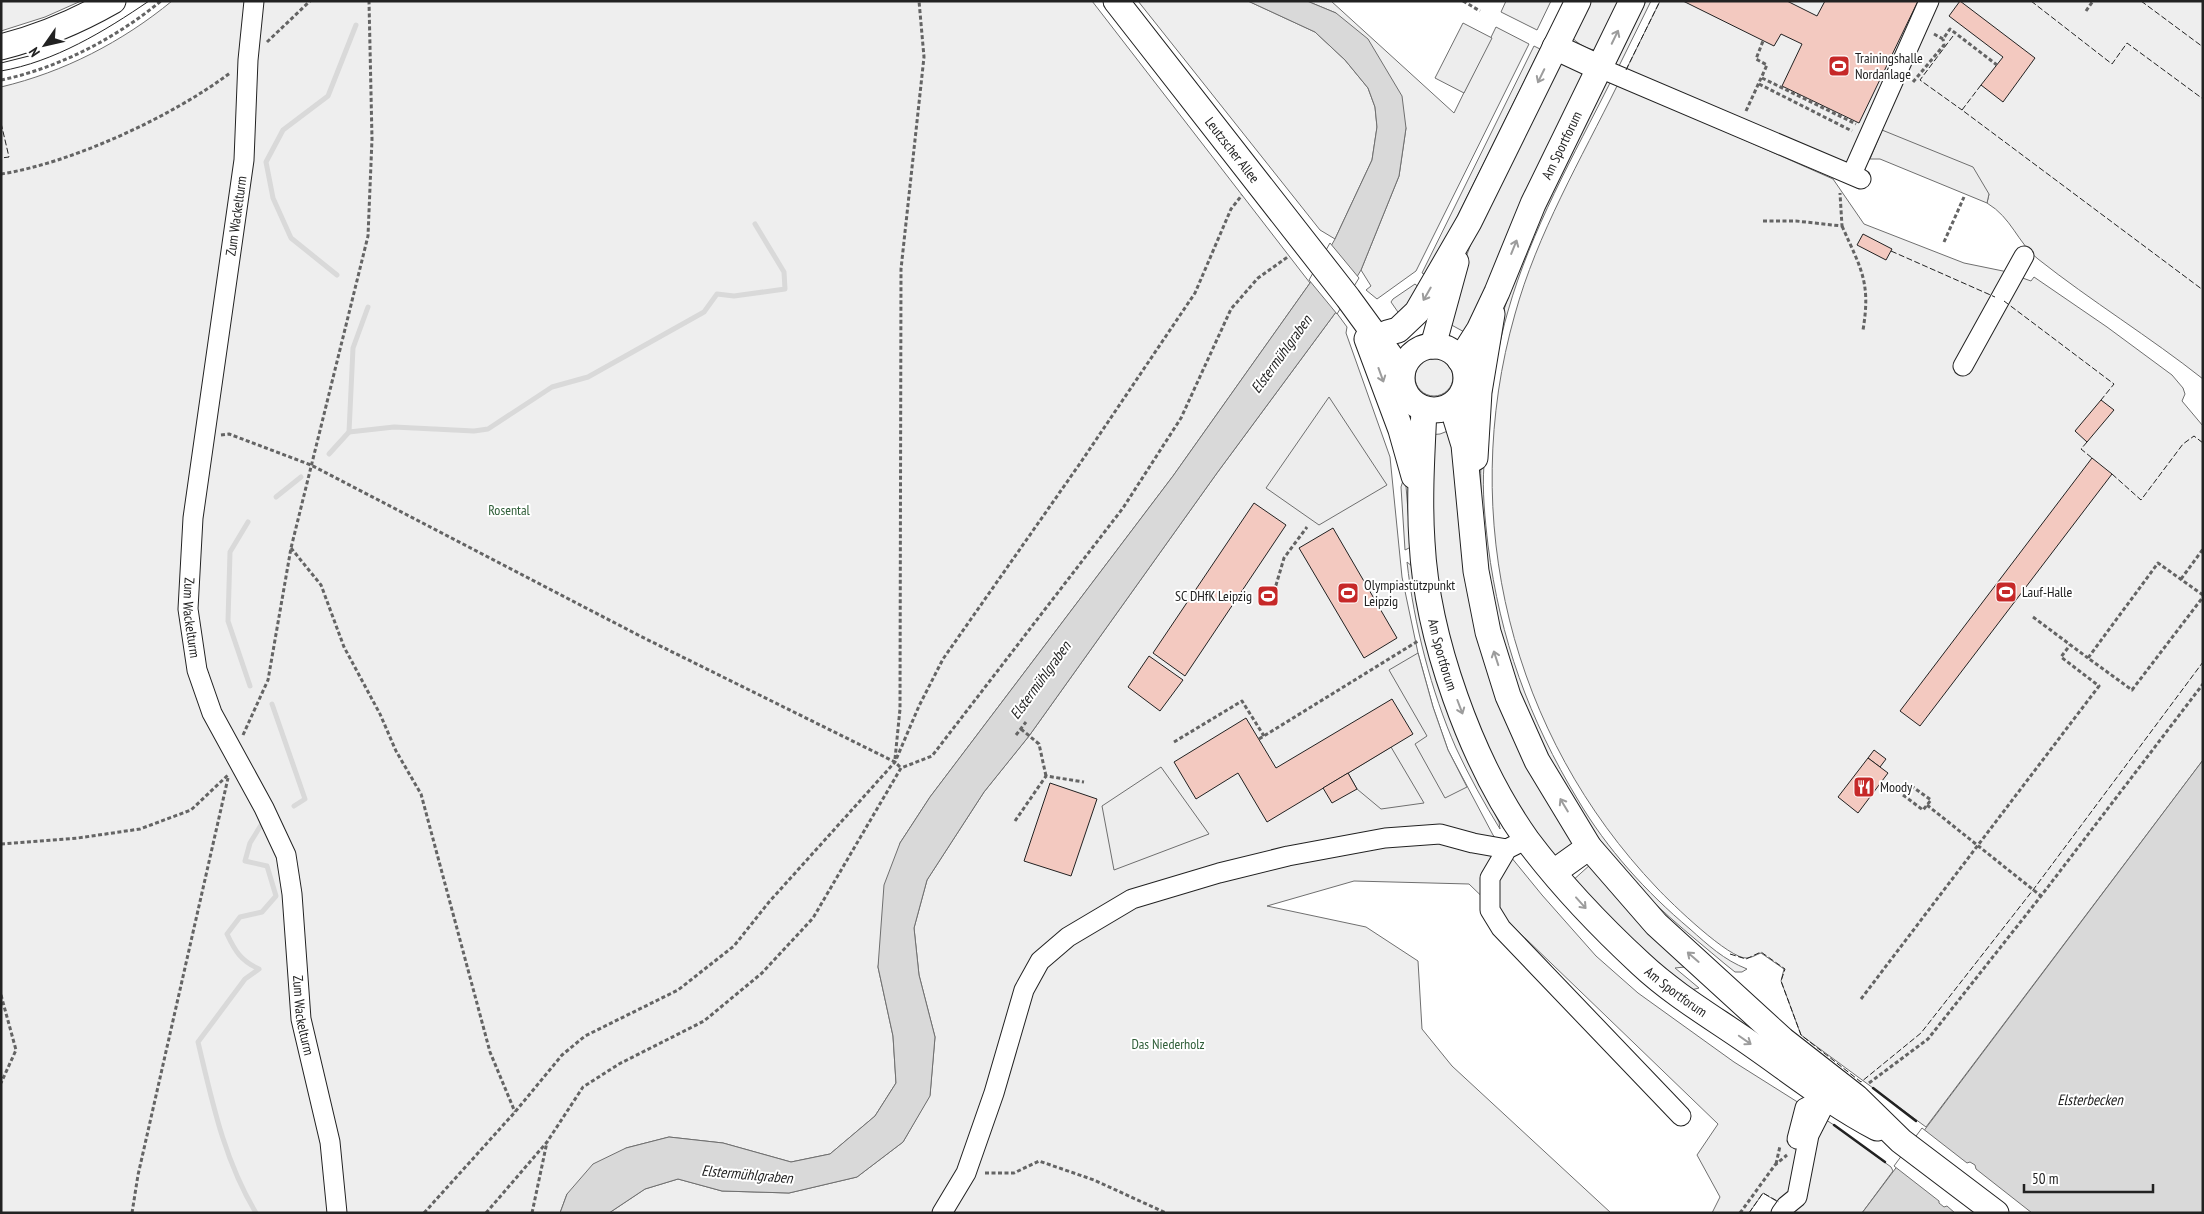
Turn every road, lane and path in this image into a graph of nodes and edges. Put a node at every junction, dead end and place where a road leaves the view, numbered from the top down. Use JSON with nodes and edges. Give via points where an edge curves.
{"nodes":[{"id":1,"x":113,"y":1,"type":"edge"},
{"id":2,"x":161,"y":1,"type":"edge"},
{"id":3,"x":254,"y":1,"type":"edge"},
{"id":4,"x":310,"y":1,"type":"edge"},
{"id":5,"x":369,"y":1,"type":"edge"},
{"id":6,"x":919,"y":1,"type":"edge"},
{"id":7,"x":1116,"y":1,"type":"edge"},
{"id":8,"x":1463,"y":1,"type":"edge"},
{"id":9,"x":1578,"y":1,"type":"edge"},
{"id":10,"x":1632,"y":1,"type":"edge"},
{"id":11,"x":1929,"y":1,"type":"edge"},
{"id":12,"x":2094,"y":1,"type":"edge"},
{"id":13,"x":1480,"y":11,"type":"dead end"},
{"id":14,"x":2086,"y":12,"type":"dead end"},
{"id":15,"x":1918,"y":26,"type":"junction"},
{"id":16,"x":1943,"y":39,"type":"junction"},
{"id":17,"x":1763,"y":41,"type":"dead end"},
{"id":18,"x":1,"y":47,"type":"edge"},
{"id":19,"x":1555,"y":47,"type":"junction"},
{"id":20,"x":248,"y":60,"type":"junction"},
{"id":21,"x":1997,"y":65,"type":"dead end"},
{"id":22,"x":1600,"y":68,"type":"junction"},
{"id":23,"x":1762,"y":78,"type":"junction"},
{"id":24,"x":1,"y":80,"type":"edge"},
{"id":25,"x":1912,"y":83,"type":"dead end"},
{"id":26,"x":1759,"y":84,"type":"junction"},
{"id":27,"x":1882,"y":108,"type":"junction"},
{"id":28,"x":1738,"y":128,"type":"junction"},
{"id":29,"x":1868,"y":139,"type":"junction"},
{"id":30,"x":1,"y":174,"type":"edge"},
{"id":31,"x":1255,"y":178,"type":"junction"},
{"id":32,"x":1840,"y":193,"type":"dead end"},
{"id":33,"x":1964,"y":197,"type":"dead end"},
{"id":34,"x":1763,"y":221,"type":"dead end"},
{"id":35,"x":1469,"y":222,"type":"junction"},
{"id":36,"x":1842,"y":226,"type":"junction"},
{"id":37,"x":1944,"y":242,"type":"dead end"},
{"id":38,"x":1312,"y":252,"type":"junction"},
{"id":39,"x":2024,"y":256,"type":"dead end"},
{"id":40,"x":1497,"y":292,"type":"junction"},
{"id":41,"x":1348,"y":298,"type":"junction"},
{"id":42,"x":1863,"y":330,"type":"dead end"},
{"id":43,"x":1388,"y":333,"type":"junction"},
{"id":44,"x":1416,"y":357,"type":"junction"},
{"id":45,"x":1460,"y":360,"type":"junction"},
{"id":46,"x":1963,"y":366,"type":"dead end"},
{"id":47,"x":1452,"y":406,"type":"junction"},
{"id":48,"x":1424,"y":409,"type":"junction"},
{"id":49,"x":204,"y":436,"type":"junction"},
{"id":50,"x":311,"y":465,"type":"junction"},
{"id":51,"x":1472,"y":509,"type":"junction"},
{"id":52,"x":1307,"y":527,"type":"dead end"},
{"id":53,"x":1422,"y":541,"type":"junction"},
{"id":54,"x":291,"y":548,"type":"junction"},
{"id":55,"x":2203,"y":549,"type":"edge"},
{"id":56,"x":2181,"y":579,"type":"junction"},
{"id":57,"x":1274,"y":592,"type":"dead end"},
{"id":58,"x":2203,"y":596,"type":"edge"},
{"id":59,"x":2033,"y":616,"type":"dead end"},
{"id":60,"x":1436,"y":630,"type":"junction"},
{"id":61,"x":2070,"y":645,"type":"junction"},
{"id":62,"x":2088,"y":658,"type":"junction"},
{"id":63,"x":2203,"y":684,"type":"edge"},
{"id":64,"x":1026,"y":722,"type":"dead end"},
{"id":65,"x":1021,"y":729,"type":"junction"},
{"id":66,"x":1016,"y":735,"type":"dead end"},
{"id":67,"x":1264,"y":736,"type":"junction"},
{"id":68,"x":1259,"y":739,"type":"dead end"},
{"id":69,"x":1174,"y":742,"type":"dead end"},
{"id":70,"x":895,"y":762,"type":"junction"},
{"id":71,"x":232,"y":767,"type":"junction"},
{"id":72,"x":902,"y":768,"type":"junction"},
{"id":73,"x":1046,"y":776,"type":"junction"},
{"id":74,"x":1084,"y":782,"type":"dead end"},
{"id":75,"x":1910,"y":785,"type":"dead end"},
{"id":76,"x":1903,"y":795,"type":"dead end"},
{"id":77,"x":1927,"y":805,"type":"junction"},
{"id":78,"x":1015,"y":821,"type":"dead end"},
{"id":79,"x":1,"y":844,"type":"edge"},
{"id":80,"x":1517,"y":844,"type":"junction"},
{"id":81,"x":1977,"y":845,"type":"junction"},
{"id":82,"x":1589,"y":847,"type":"junction"},
{"id":83,"x":1554,"y":872,"type":"junction"},
{"id":84,"x":2041,"y":896,"type":"junction"},
{"id":85,"x":1,"y":996,"type":"edge"},
{"id":86,"x":1861,"y":999,"type":"dead end"},
{"id":87,"x":1730,"y":1012,"type":"junction"},
{"id":88,"x":1,"y":1082,"type":"edge"},
{"id":89,"x":1845,"y":1095,"type":"junction"},
{"id":90,"x":515,"y":1112,"type":"junction"},
{"id":91,"x":1681,"y":1116,"type":"dead end"},
{"id":92,"x":547,"y":1142,"type":"junction"},
{"id":93,"x":1776,"y":1165,"type":"dead end"},
{"id":94,"x":966,"y":1173,"type":"junction"},
{"id":95,"x":1784,"y":1209,"type":"edge"},
{"id":96,"x":132,"y":1213,"type":"edge"},
{"id":97,"x":337,"y":1213,"type":"edge"},
{"id":98,"x":424,"y":1213,"type":"edge"},
{"id":99,"x":486,"y":1213,"type":"edge"},
{"id":100,"x":532,"y":1213,"type":"edge"},
{"id":101,"x":942,"y":1213,"type":"edge"},
{"id":102,"x":1166,"y":1213,"type":"edge"},
{"id":103,"x":1740,"y":1213,"type":"edge"},
{"id":104,"x":1996,"y":1213,"type":"edge"}],
"edges":[{"from":1,"to":18,"type":"main road","via":[[50,31]]},
{"from":2,"to":24,"type":"path","via":[[120,31],[72,56],[25,75]]},
{"from":3,"to":20,"type":"lane","name":"Zum Wackelturm"},
{"from":4,"to":20,"type":"path"},
{"from":5,"to":50,"type":"path","via":[[372,139],[368,236]]},
{"from":6,"to":70,"type":"path","via":[[924,57],[901,269],[900,709]]},
{"from":7,"to":31,"type":"main road","name":"Leutzscher Allee"},
{"from":8,"to":13,"type":"path"},
{"from":9,"to":19,"type":"main road"},
{"from":22,"to":10,"type":"main road","name":"Am Sportforum","one_way":true},
{"from":11,"to":15,"type":"lane"},
{"from":12,"to":14,"type":"path"},
{"from":15,"to":16,"type":"path"},
{"from":15,"to":27,"type":"lane"},
{"from":16,"to":21,"type":"path","via":[[1950,29]]},
{"from":16,"to":25,"type":"path","via":[[1944,45]]},
{"from":17,"to":23,"type":"path","via":[[1756,59],[1768,65]]},
{"from":19,"to":22,"type":"main road"},
{"from":19,"to":35,"type":"main road","one_way":true},
{"from":20,"to":30,"type":"path","via":[[211,88],[88,150]]},
{"from":20,"to":49,"type":"lane","name":"Zum Wackelturm","via":[[244,160]]},
{"from":22,"to":28,"type":"lane"},
{"from":40,"to":22,"type":"main road","name":"Am Sportforum","one_way":true,"via":[[1523,226]]},
{"from":23,"to":26,"type":"path"},
{"from":23,"to":27,"type":"path","via":[[1861,126]]},
{"from":26,"to":28,"type":"path"},
{"from":26,"to":29,"type":"path"},
{"from":27,"to":29,"type":"lane"},
{"from":28,"to":29,"type":"lane","via":[[1857,177]]},
{"from":31,"to":38,"type":"main road","name":"Leutzscher Allee"},
{"from":31,"to":70,"type":"path","via":[[1231,209],[1195,293],[943,659]]},
{"from":32,"to":36,"type":"path"},
{"from":33,"to":37,"type":"path"},
{"from":34,"to":36,"type":"path"},
{"from":35,"to":43,"type":"main road","one_way":true,"via":[[1417,312],[1398,330]]},
{"from":35,"to":44,"type":"main road"},
{"from":36,"to":42,"type":"path","via":[[1864,275],[1868,302]]},
{"from":38,"to":41,"type":"main road","name":"Leutzscher Allee"},
{"from":38,"to":72,"type":"path","via":[[1258,278],[1231,308],[1181,418],[1123,508],[932,756]]},
{"from":39,"to":46,"type":"lane"},
{"from":40,"to":45,"type":"main road","name":"Am Sportforum"},
{"from":40,"to":51,"type":"main road","name":"Am Sportforum","via":[[1479,392]]},
{"from":41,"to":43,"type":"main road","name":"Leutzscher Allee"},
{"from":41,"to":44,"type":"main road","name":"Leutzscher Allee"},
{"from":41,"to":53,"type":"main road","name":"Leutzscher Allee","one_way":true,"via":[[1367,338],[1410,458]]},
{"from":43,"to":44,"type":"main road","name":"Leutzscher Allee"},
{"from":44,"to":45,"type":"main road","via":[[1448,349]]},
{"from":44,"to":48,"type":"main road","via":[[1404,391],[1408,399]]},
{"from":45,"to":47,"type":"main road","via":[[1465,369],[1466,384]]},
{"from":47,"to":48,"type":"main road","via":[[1443,410]]},
{"from":47,"to":51,"type":"main road","name":"Am Sportforum","via":[[1464,445]]},
{"from":48,"to":53,"type":"main road","name":"Am Sportforum"},
{"from":49,"to":50,"type":"path","via":[[229,434]]},
{"from":49,"to":71,"type":"lane","name":"Zum Wackelturm","via":[[193,518],[188,609],[197,670]]},
{"from":50,"to":54,"type":"path"},
{"from":50,"to":70,"type":"path","via":[[640,636]]},
{"from":82,"to":51,"type":"main road","name":"Am Sportforum","one_way":true,"via":[[1537,761],[1508,696],[1488,632],[1476,571]]},
{"from":52,"to":57,"type":"path","via":[[1284,558]]},
{"from":53,"to":60,"type":"main road","name":"Am Sportforum"},
{"from":54,"to":71,"type":"path","via":[[268,680],[246,726]]},
{"from":54,"to":90,"type":"path","via":[[321,585],[344,647],[421,794],[490,1052]]},
{"from":55,"to":56,"type":"path"},
{"from":56,"to":58,"type":"path"},
{"from":56,"to":62,"type":"path","via":[[2158,562]]},
{"from":58,"to":62,"type":"path","via":[[2132,690]]},
{"from":59,"to":61,"type":"path"},
{"from":60,"to":67,"type":"path"},
{"from":60,"to":80,"type":"main road","name":"Am Sportforum","one_way":true,"via":[[1471,736]]},
{"from":61,"to":62,"type":"path"},
{"from":61,"to":81,"type":"path","via":[[2061,657],[2099,686]]},
{"from":63,"to":84,"type":"path"},
{"from":64,"to":65,"type":"path"},
{"from":65,"to":66,"type":"path"},
{"from":65,"to":73,"type":"path","via":[[1039,744]]},
{"from":67,"to":68,"type":"path"},
{"from":67,"to":69,"type":"path","via":[[1242,701]]},
{"from":70,"to":72,"type":"path"},
{"from":70,"to":90,"type":"path","via":[[769,902],[734,946],[678,990],[585,1036],[562,1054]]},
{"from":71,"to":79,"type":"path","via":[[191,810],[140,829]]},
{"from":71,"to":96,"type":"path"},
{"from":71,"to":97,"type":"lane","name":"Zum Wackelturm","via":[[264,808],[286,855],[301,1019],[330,1142]]},
{"from":72,"to":92,"type":"path","via":[[813,918],[762,973],[704,1021],[619,1064],[583,1088]]},
{"from":73,"to":74,"type":"path"},
{"from":73,"to":78,"type":"path"},
{"from":75,"to":77,"type":"path","via":[[1931,800]]},
{"from":76,"to":77,"type":"path","via":[[1924,810]]},
{"from":77,"to":81,"type":"path"},
{"from":80,"to":83,"type":"main road","name":"Am Sportforum"},
{"from":80,"to":91,"type":"lane","via":[[1490,878],[1490,910],[1501,928]]},
{"from":80,"to":94,"type":"lane","via":[[1473,843],[1440,834],[1385,838],[1219,873],[1132,899],[1101,917],[1068,937],[1040,961],[1024,990],[994,1093]]},
{"from":81,"to":84,"type":"path"},
{"from":81,"to":86,"type":"path"},
{"from":82,"to":83,"type":"main road"},
{"from":87,"to":82,"type":"main road","name":"Am Sportforum","one_way":true,"via":[[1724,984],[1656,924]]},
{"from":83,"to":87,"type":"main road","name":"Am Sportforum","one_way":true,"via":[[1642,965]]},
{"from":84,"to":89,"type":"path","via":[[1928,1039]]},
{"from":85,"to":88,"type":"path","via":[[16,1050]]},
{"from":87,"to":89,"type":"main road","name":"Am Sportforum","via":[[1783,1040]]},
{"from":89,"to":95,"type":"lane","via":[[1805,1108]]},
{"from":89,"to":104,"type":"main road","name":"Am Sportforum"},
{"from":90,"to":98,"type":"path"},
{"from":92,"to":99,"type":"path"},
{"from":92,"to":100,"type":"path"},
{"from":93,"to":103,"type":"path"},
{"from":94,"to":101,"type":"lane"},
{"from":94,"to":102,"type":"path","via":[[1014,1173],[1039,1161],[1094,1180]]}]}
